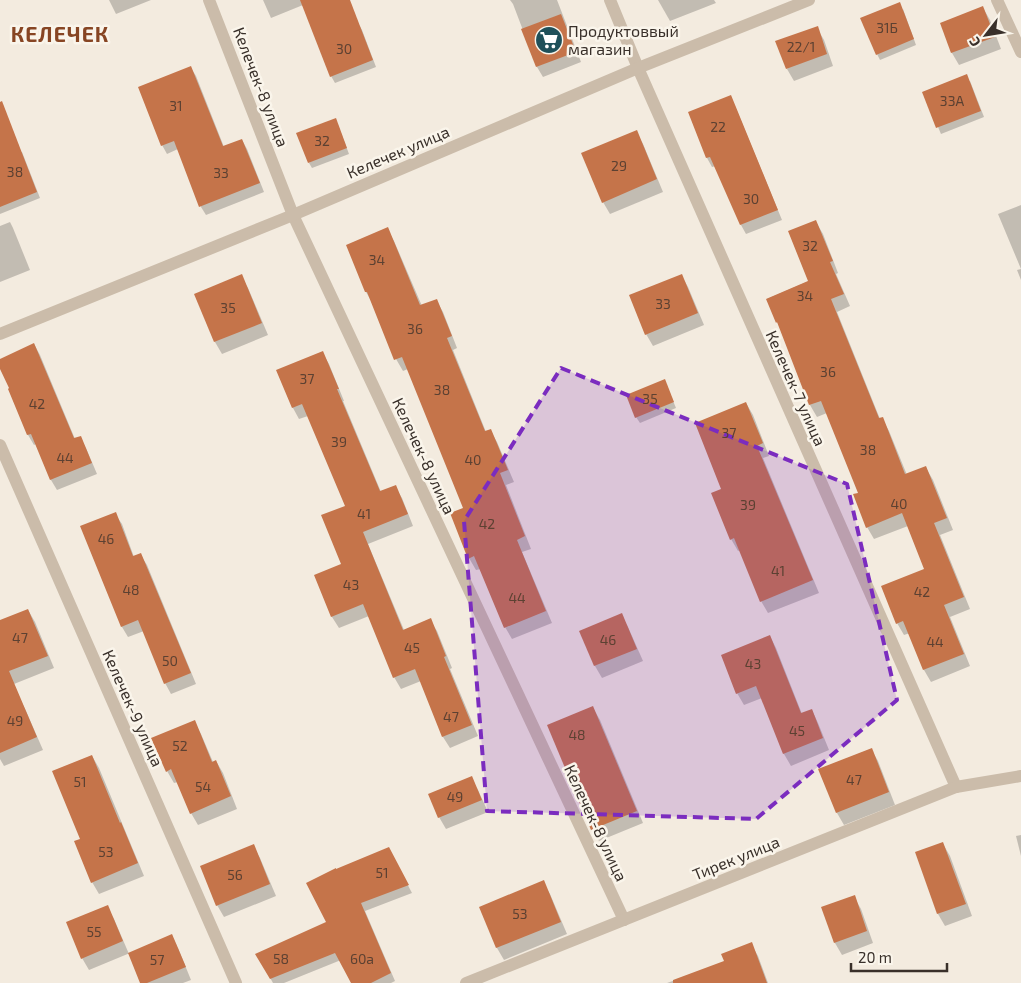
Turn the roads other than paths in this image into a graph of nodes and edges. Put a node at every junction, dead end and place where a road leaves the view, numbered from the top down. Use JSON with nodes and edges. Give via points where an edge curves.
{"nodes":[{"id":1,"x":209,"y":0,"type":"edge"},
{"id":2,"x":610,"y":0,"type":"edge"},
{"id":3,"x":809,"y":0,"type":"edge"},
{"id":4,"x":997,"y":0,"type":"edge"},
{"id":5,"x":1021,"y":52,"type":"edge"},
{"id":6,"x":638,"y":68,"type":"junction"},
{"id":7,"x":293,"y":214,"type":"junction"},
{"id":8,"x":0,"y":334,"type":"edge"},
{"id":9,"x":0,"y":445,"type":"edge"},
{"id":10,"x":1021,"y":776,"type":"edge"},
{"id":11,"x":956,"y":787,"type":"junction"},
{"id":12,"x":624,"y":920,"type":"junction"},
{"id":13,"x":236,"y":983,"type":"edge"},
{"id":14,"x":466,"y":983,"type":"edge"}],
"edges":[{"from":1,"to":7,"type":"street","name":"Келечек-8 улица"},
{"from":2,"to":6,"type":"street","name":"Келечек-7 улица"},
{"from":3,"to":6,"type":"street","name":"Келечек улица"},
{"from":4,"to":5,"type":"street"},
{"from":6,"to":7,"type":"street","name":"Келечек улица"},
{"from":6,"to":11,"type":"street","name":"Келечек-7 улица"},
{"from":7,"to":8,"type":"street","name":"Келечек улица"},
{"from":7,"to":12,"type":"street","name":"Келечек-8 улица"},
{"from":9,"to":13,"type":"street","name":"Келечек-9 улица"},
{"from":10,"to":11,"type":"street","name":"Тирек улица"},
{"from":11,"to":12,"type":"street","name":"Тирек улица"},
{"from":12,"to":14,"type":"street","name":"Тирек улица"}]}
